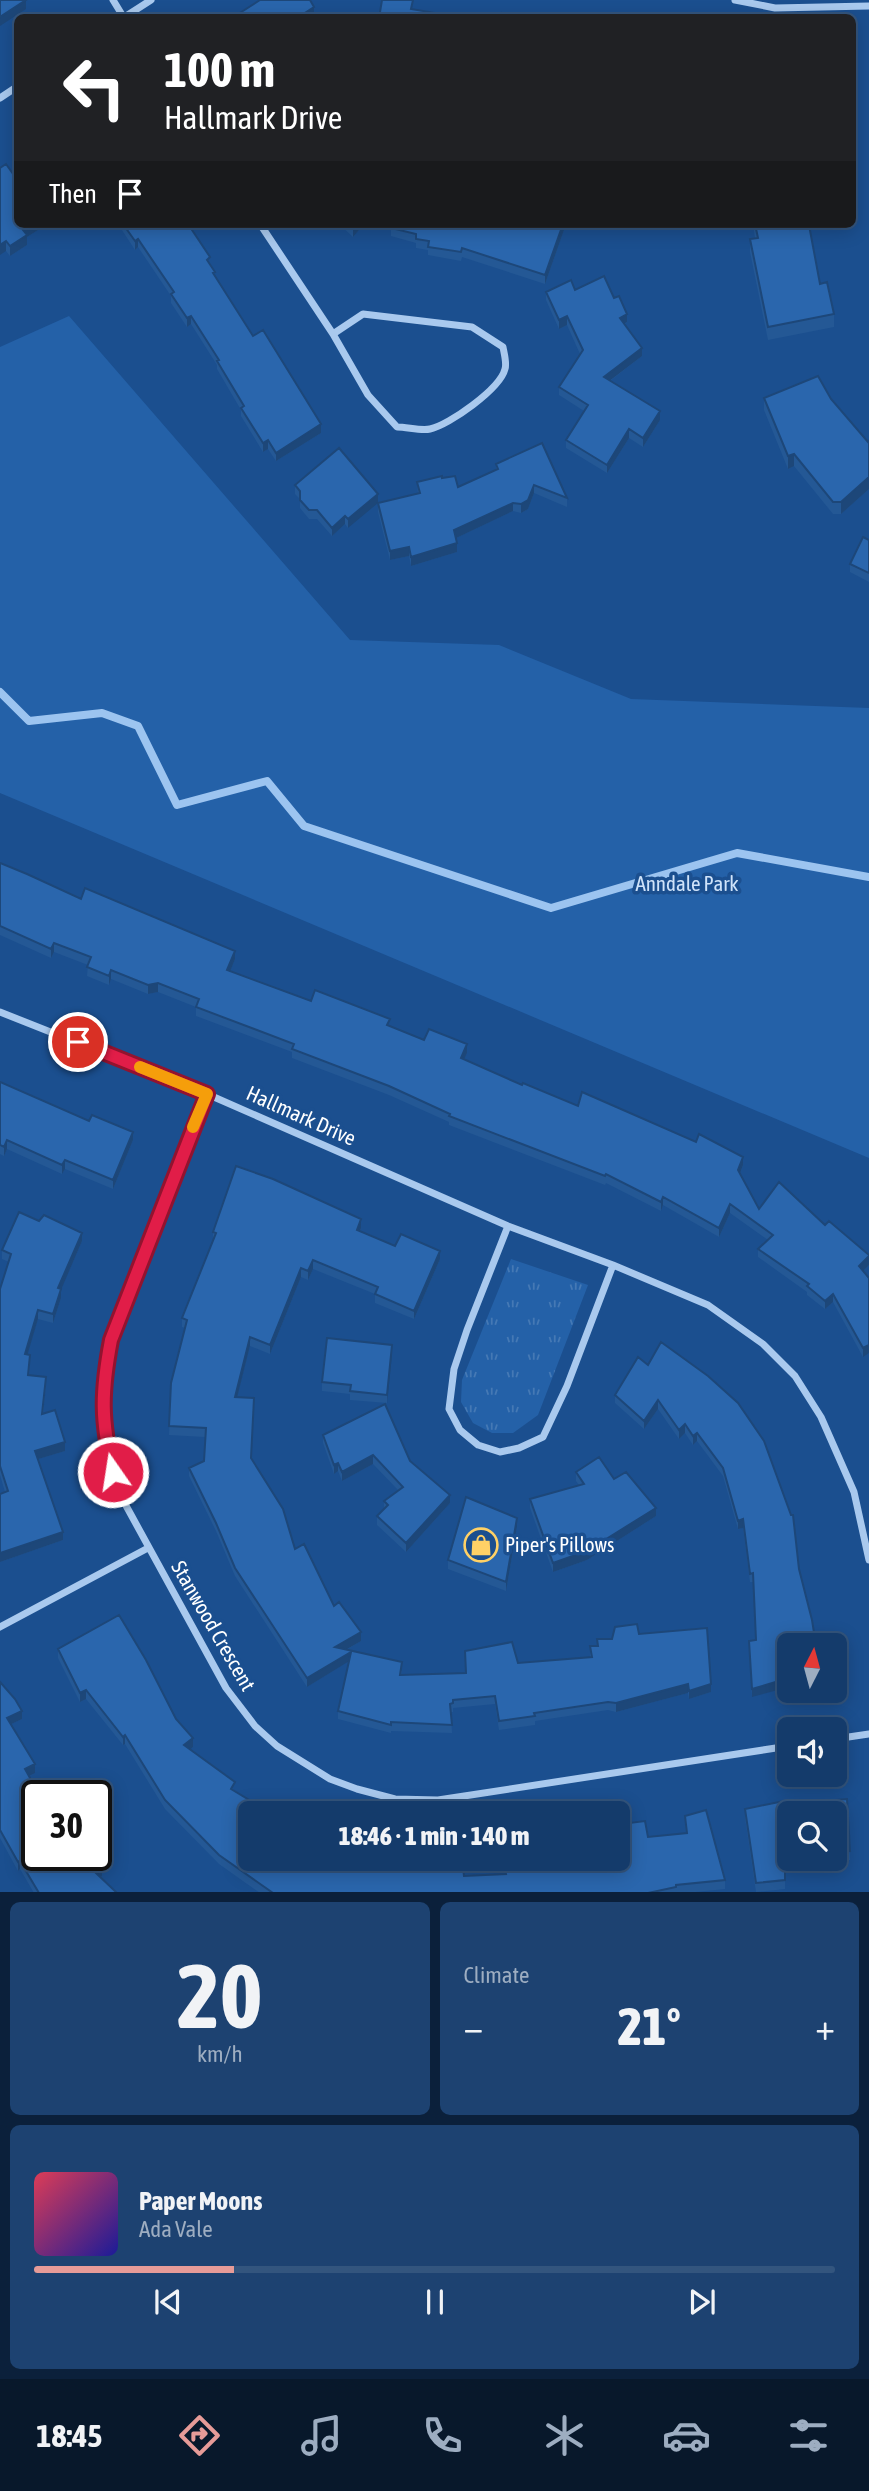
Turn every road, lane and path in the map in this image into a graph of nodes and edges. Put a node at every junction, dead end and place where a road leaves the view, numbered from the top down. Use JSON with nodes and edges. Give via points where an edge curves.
{"nodes":[{"id":1,"x":151,"y":0,"type":"edge"},
{"id":2,"x":735,"y":0,"type":"edge"},
{"id":3,"x":869,"y":5,"type":"edge"},
{"id":4,"x":129,"y":14,"type":"edge"},
{"id":5,"x":263,"y":228,"type":"edge"},
{"id":6,"x":333,"y":334,"type":"junction"},
{"id":7,"x":0,"y":1012,"type":"edge"},
{"id":8,"x":207,"y":1094,"type":"junction"},
{"id":9,"x":508,"y":1226,"type":"junction"},
{"id":10,"x":614,"y":1265,"type":"junction"},
{"id":11,"x":148,"y":1548,"type":"junction"},
{"id":12,"x":869,"y":1560,"type":"edge"},
{"id":13,"x":0,"y":1627,"type":"edge"},
{"id":14,"x":869,"y":1734,"type":"edge"},
{"id":15,"x":847,"y":1737,"type":"edge"},
{"id":16,"x":777,"y":1748,"type":"edge"}],
"edges":[{"from":1,"to":4,"type":"street"},
{"from":2,"to":3,"type":"street","via":[[775,8]]},
{"from":5,"to":6,"type":"street"},
{"from":6,"to":6,"type":"street","via":[[368,395],[397,427],[429,429],[476,404],[506,368],[503,347],[472,327],[363,314]]},
{"from":7,"to":8,"type":"street","name":"Hallmark Drive"},
{"from":8,"to":9,"type":"street","name":"Hallmark Drive"},
{"from":8,"to":11,"type":"street","name":"Stanwood Crescent","via":[[122,1308],[104,1378],[104,1435],[118,1491]]},
{"from":9,"to":10,"type":"street","name":"Hallmark Drive"},
{"from":9,"to":10,"type":"street","via":[[454,1369],[449,1409],[460,1430],[478,1445],[500,1452],[543,1437],[568,1386]]},
{"from":10,"to":12,"type":"street","name":"Hallmark Drive","via":[[708,1305],[763,1344],[795,1376],[821,1417],[854,1492]]},
{"from":11,"to":13,"type":"street"},
{"from":11,"to":16,"type":"street","name":"Stanwood Crescent","via":[[226,1688],[256,1726],[304,1764],[357,1789],[395,1798],[438,1800]]},
{"from":14,"to":15,"type":"street"}]}
